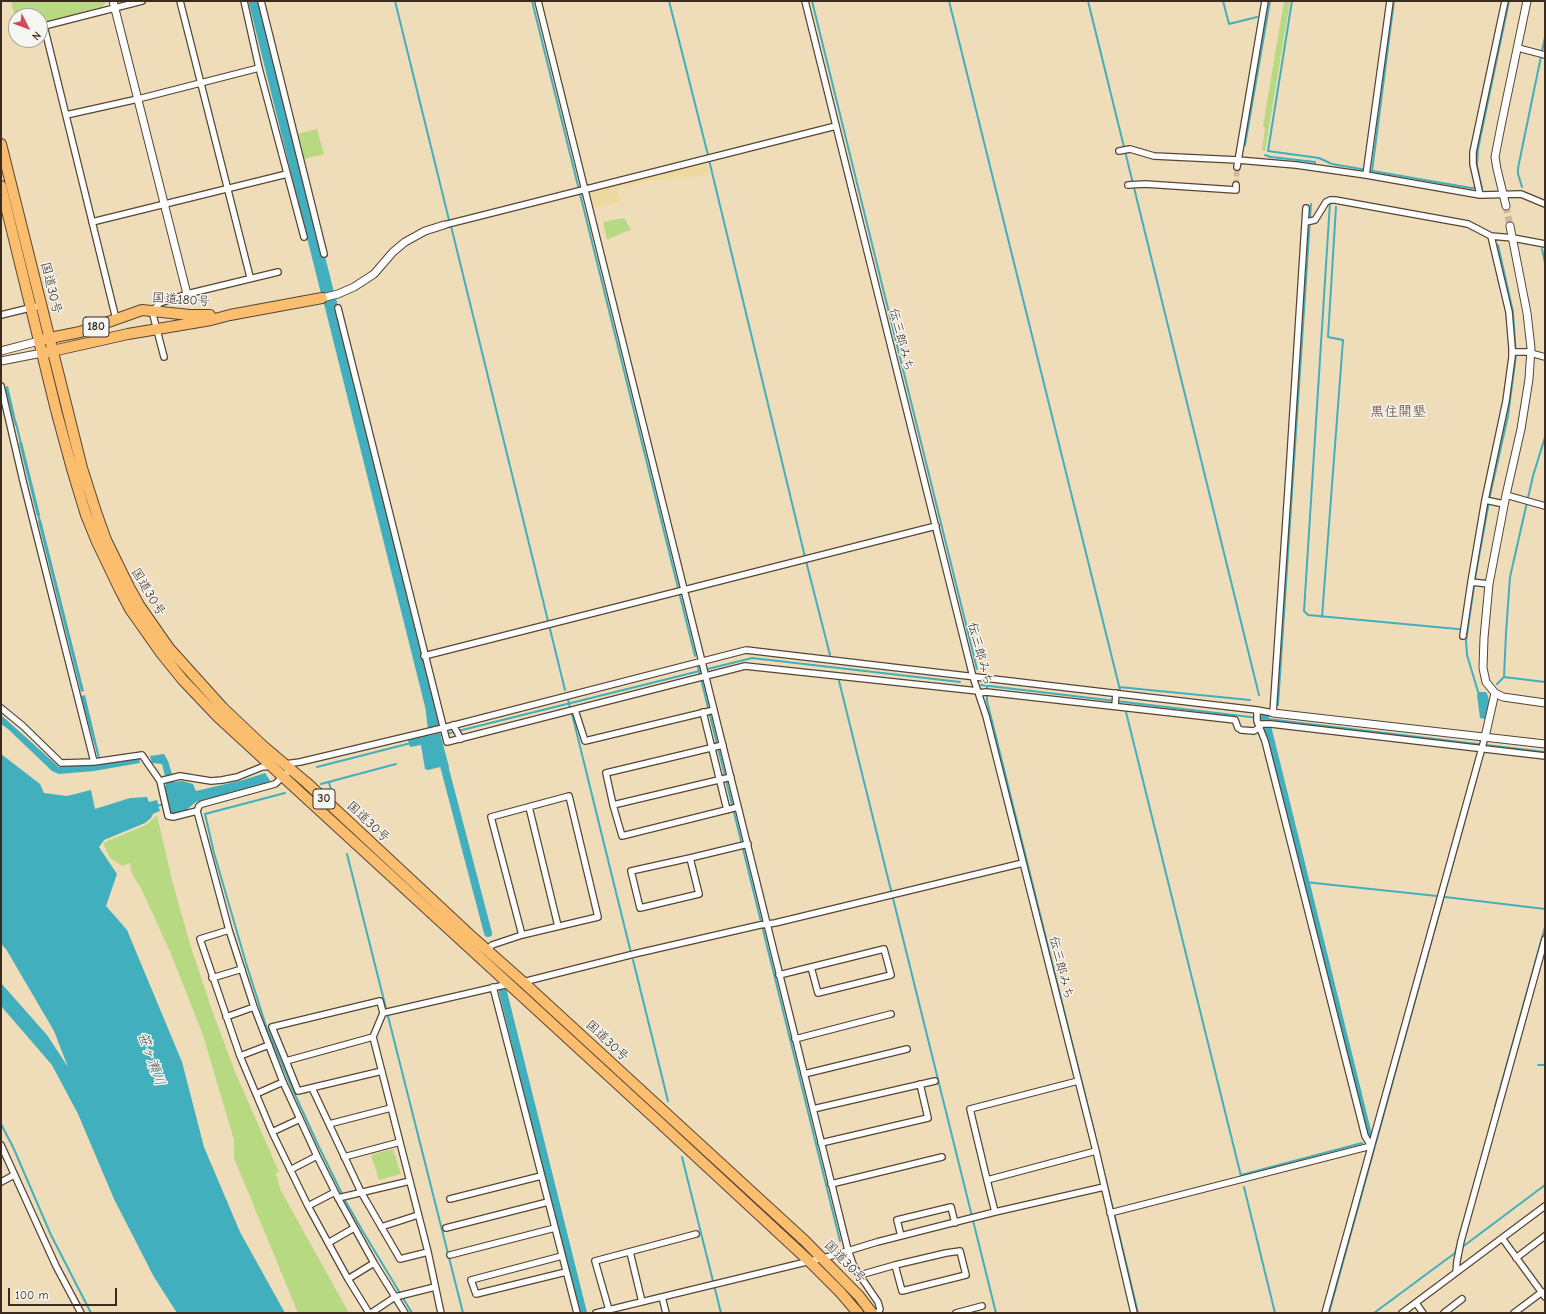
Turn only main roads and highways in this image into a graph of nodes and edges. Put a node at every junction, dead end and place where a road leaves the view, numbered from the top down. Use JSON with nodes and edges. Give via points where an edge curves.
{"nodes":[{"id":1,"x":1,"y":144,"type":"edge"},
{"id":2,"x":1,"y":186,"type":"edge"},
{"id":3,"x":322,"y":298,"type":"road end"},
{"id":4,"x":230,"y":315,"type":"junction"},
{"id":5,"x":50,"y":338,"type":"junction"},
{"id":6,"x":39,"y":340,"type":"junction"},
{"id":7,"x":53,"y":351,"type":"junction"},
{"id":8,"x":42,"y":353,"type":"junction"},
{"id":9,"x":286,"y":770,"type":"junction"},
{"id":10,"x":858,"y":1313,"type":"edge"},
{"id":11,"x":872,"y":1313,"type":"edge"}],
"edges":[{"from":1,"to":5,"type":"highway","name":"国道30号","number":"30"},
{"from":2,"to":6,"type":"highway","name":"国道30号","number":"30"},
{"from":3,"to":4,"type":"highway","name":"国道180号"},
{"from":4,"to":5,"type":"highway","name":"国道180号","number":"180","via":[[190,315],[142,310],[80,332]]},
{"from":4,"to":7,"type":"highway","name":"国道180号","number":"180"},
{"from":5,"to":6,"type":"highway","name":"国道180号","number":"180"},
{"from":5,"to":7,"type":"highway","name":"国道30号","number":"30"},
{"from":6,"to":8,"type":"highway","name":"国道30号","number":"30"},
{"from":7,"to":8,"type":"highway","name":"国道180号","number":"180"},
{"from":7,"to":9,"type":"highway","name":"国道30号","number":"30","via":[[92,500],[106,540],[132,593],[169,648],[203,687]]},
{"from":8,"to":9,"type":"highway","name":"国道30号","number":"30","via":[[86,515],[124,596],[145,630],[182,679],[218,717],[271,766]]},
{"from":9,"to":10,"type":"highway","name":"国道30号","number":"30","via":[[508,985],[808,1260]]},
{"from":9,"to":11,"type":"highway","name":"国道30号","number":"30","via":[[523,982],[822,1257]]}]}
